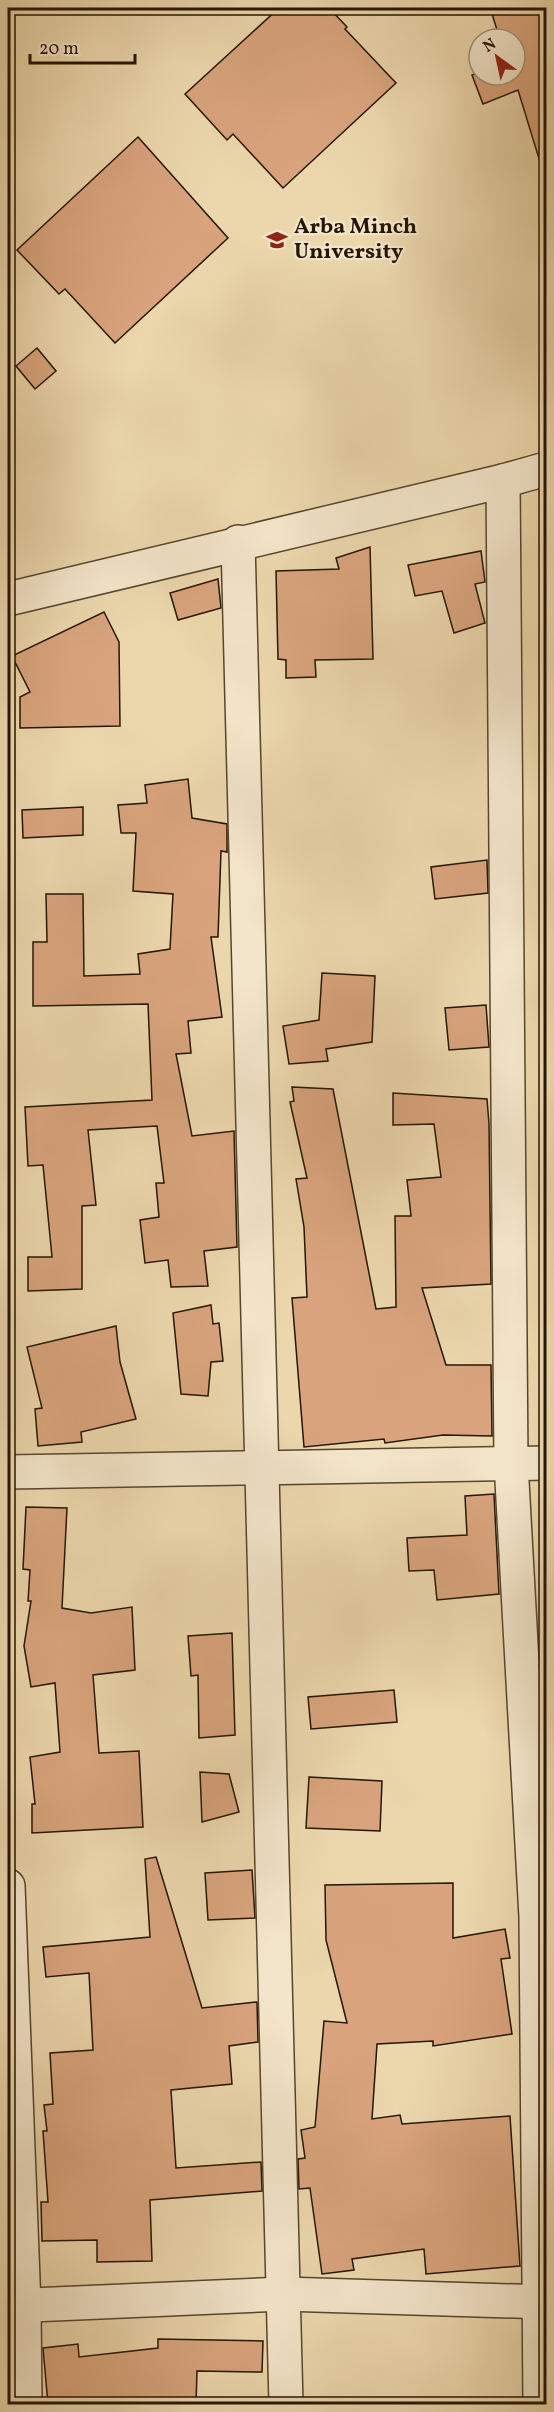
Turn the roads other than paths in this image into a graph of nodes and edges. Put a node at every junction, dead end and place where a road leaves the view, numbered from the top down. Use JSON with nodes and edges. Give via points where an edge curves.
{"nodes":[{"id":1,"x":546,"y":469,"type":"edge"},
{"id":2,"x":503,"y":481,"type":"junction"},
{"id":3,"x":238,"y":542,"type":"junction"},
{"id":4,"x":8,"y":599,"type":"edge"},
{"id":5,"x":546,"y":1463,"type":"edge"},
{"id":6,"x":511,"y":1464,"type":"junction"},
{"id":7,"x":261,"y":1469,"type":"junction"},
{"id":8,"x":8,"y":1472,"type":"edge"},
{"id":9,"x":8,"y":1886,"type":"edge"},
{"id":10,"x":283,"y":2294,"type":"junction"},
{"id":11,"x":542,"y":2302,"type":"edge"},
{"id":12,"x":16,"y":2306,"type":"edge"},
{"id":13,"x":24,"y":2404,"type":"edge"},
{"id":14,"x":286,"y":2404,"type":"edge"},
{"id":15,"x":540,"y":2404,"type":"edge"}],
"edges":[{"from":1,"to":2,"type":"street"},
{"from":2,"to":3,"type":"street"},
{"from":2,"to":6,"type":"street"},
{"from":3,"to":4,"type":"street"},
{"from":3,"to":7,"type":"street"},
{"from":5,"to":6,"type":"street"},
{"from":6,"to":7,"type":"street"},
{"from":6,"to":11,"type":"street","via":[[536,1917]]},
{"from":7,"to":8,"type":"street"},
{"from":7,"to":10,"type":"street"},
{"from":9,"to":12,"type":"street"},
{"from":10,"to":11,"type":"street"},
{"from":10,"to":12,"type":"street"},
{"from":10,"to":14,"type":"street"},
{"from":11,"to":15,"type":"street"},
{"from":12,"to":13,"type":"street"}]}
